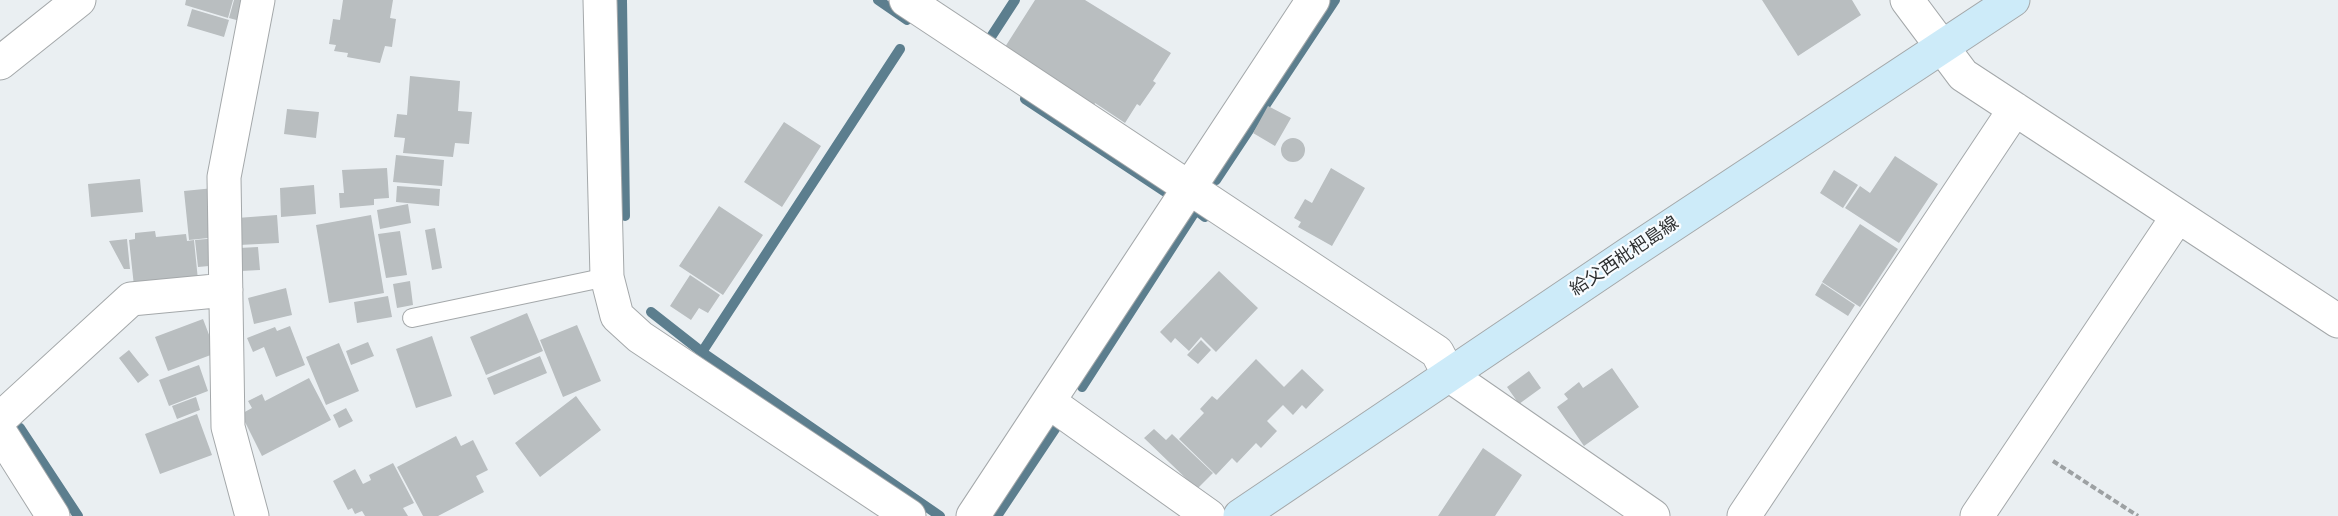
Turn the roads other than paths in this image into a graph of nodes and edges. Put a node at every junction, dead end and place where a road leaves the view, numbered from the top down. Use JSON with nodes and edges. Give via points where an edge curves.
{"nodes":[{"id":1,"x":79,"y":0,"type":"edge"},
{"id":2,"x":258,"y":0,"type":"edge"},
{"id":3,"x":600,"y":0,"type":"edge"},
{"id":4,"x":906,"y":0,"type":"edge"},
{"id":5,"x":1313,"y":0,"type":"edge"},
{"id":6,"x":1907,"y":0,"type":"edge"},
{"id":7,"x":2013,"y":0,"type":"edge"},
{"id":8,"x":1941,"y":48,"type":"junction"},
{"id":9,"x":0,"y":63,"type":"edge"},
{"id":10,"x":2015,"y":109,"type":"junction"},
{"id":11,"x":1190,"y":189,"type":"junction"},
{"id":12,"x":2178,"y":216,"type":"junction"},
{"id":13,"x":607,"y":278,"type":"junction"},
{"id":14,"x":226,"y":290,"type":"junction"},
{"id":15,"x":412,"y":318,"type":"dead end"},
{"id":16,"x":2338,"y":321,"type":"edge"},
{"id":17,"x":1449,"y":375,"type":"junction"},
{"id":18,"x":1048,"y":402,"type":"junction"},
{"id":19,"x":0,"y":419,"type":"edge"},
{"id":20,"x":0,"y":432,"type":"edge"},
{"id":21,"x":53,"y":516,"type":"edge"},
{"id":22,"x":252,"y":516,"type":"edge"},
{"id":23,"x":909,"y":516,"type":"edge"},
{"id":24,"x":973,"y":516,"type":"edge"},
{"id":25,"x":1209,"y":516,"type":"edge"},
{"id":26,"x":1240,"y":516,"type":"edge"},
{"id":27,"x":1653,"y":516,"type":"edge"},
{"id":28,"x":1744,"y":516,"type":"edge"},
{"id":29,"x":1977,"y":516,"type":"edge"}],
"edges":[{"from":1,"to":9,"type":"street"},
{"from":2,"to":14,"type":"street","via":[[224,177]]},
{"from":3,"to":13,"type":"street"},
{"from":4,"to":11,"type":"street"},
{"from":5,"to":11,"type":"street"},
{"from":6,"to":8,"type":"street"},
{"from":7,"to":8,"type":"main road","name":"給父西枇杷島線"},
{"from":8,"to":10,"type":"street","via":[[1964,75]]},
{"from":8,"to":17,"type":"main road","name":"給父西枇杷島線"},
{"from":10,"to":12,"type":"street"},
{"from":10,"to":28,"type":"street"},
{"from":11,"to":17,"type":"street","via":[[1437,352]]},
{"from":11,"to":18,"type":"street"},
{"from":12,"to":16,"type":"street"},
{"from":12,"to":29,"type":"street"},
{"from":13,"to":15,"type":"lane"},
{"from":13,"to":23,"type":"street","via":[[617,316],[640,337]]},
{"from":14,"to":19,"type":"street","via":[[131,298]]},
{"from":14,"to":22,"type":"street","via":[[228,427]]},
{"from":17,"to":26,"type":"main road","name":"給父西枇杷島線"},
{"from":17,"to":27,"type":"street"},
{"from":18,"to":24,"type":"street"},
{"from":18,"to":25,"type":"street"},
{"from":20,"to":21,"type":"street"}]}
